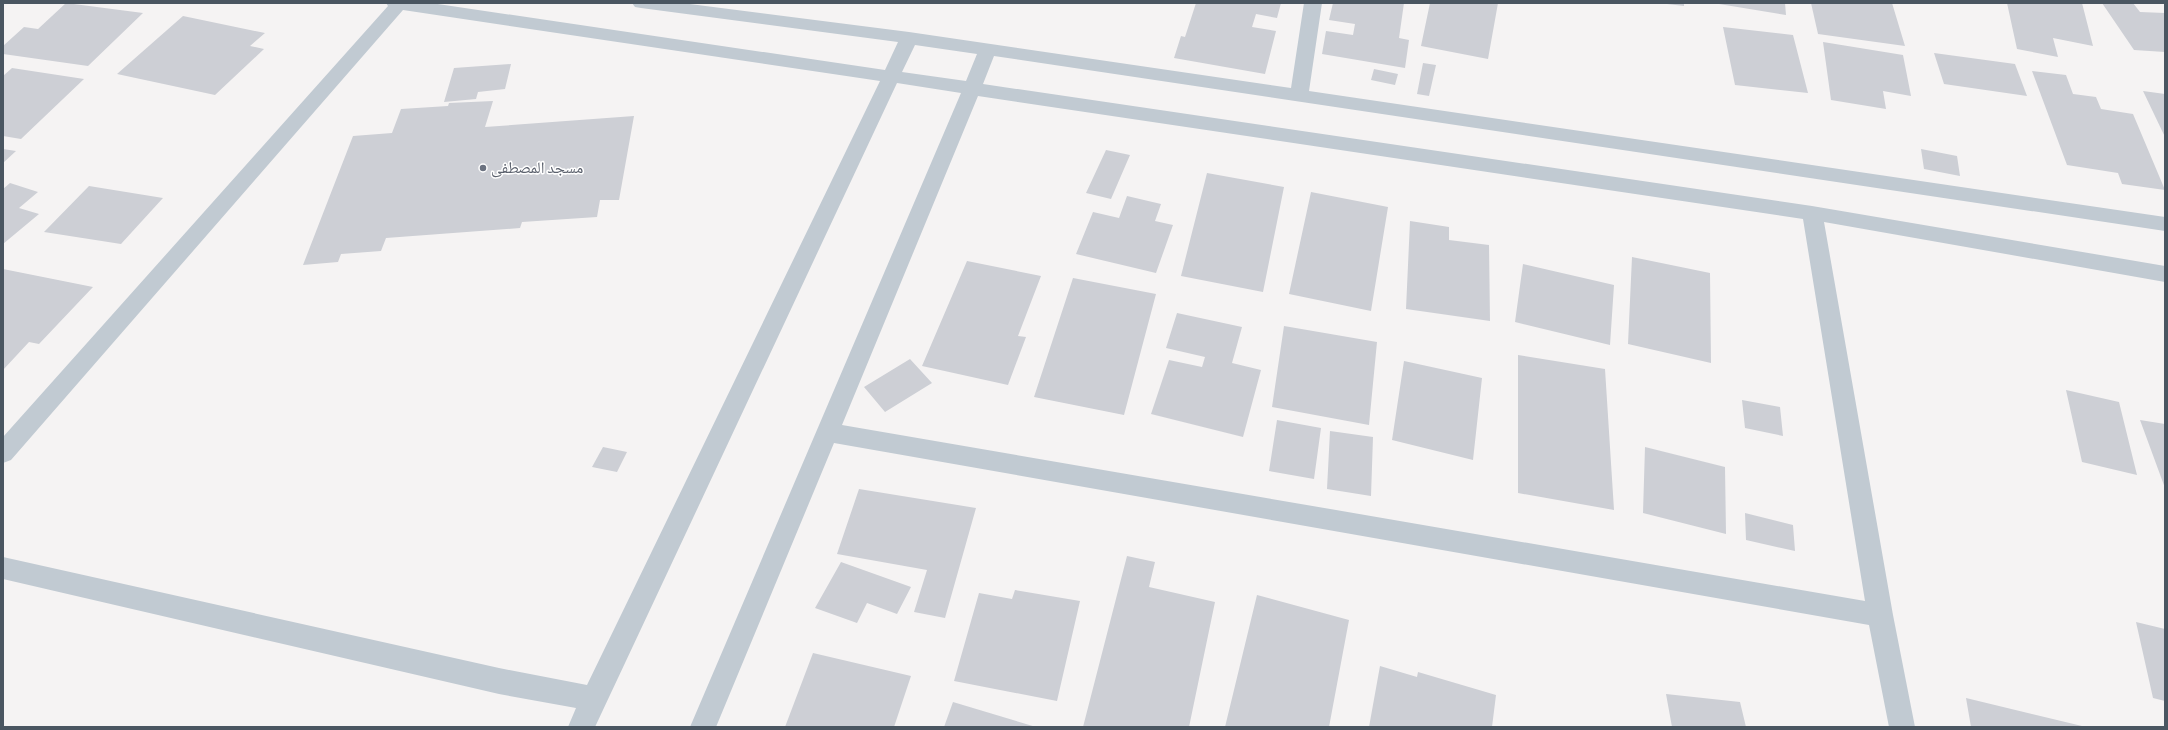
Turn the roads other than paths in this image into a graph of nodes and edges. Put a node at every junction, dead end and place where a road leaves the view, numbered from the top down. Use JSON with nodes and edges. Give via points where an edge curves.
{"nodes":[{"id":1,"x":397,"y":3,"type":"edge"},
{"id":2,"x":641,"y":3,"type":"edge"},
{"id":3,"x":1313,"y":3,"type":"edge"},
{"id":4,"x":909,"y":38,"type":"junction"},
{"id":5,"x":988,"y":50,"type":"junction"},
{"id":6,"x":889,"y":77,"type":"junction"},
{"id":7,"x":972,"y":89,"type":"junction"},
{"id":8,"x":1299,"y":97,"type":"junction"},
{"id":9,"x":1812,"y":213,"type":"junction"},
{"id":10,"x":2165,"y":224,"type":"edge"},
{"id":11,"x":2165,"y":274,"type":"edge"},
{"id":12,"x":828,"y":432,"type":"junction"},
{"id":13,"x":3,"y":453,"type":"edge"},
{"id":14,"x":3,"y":568,"type":"edge"},
{"id":15,"x":1880,"y":615,"type":"junction"},
{"id":16,"x":594,"y":699,"type":"junction"},
{"id":17,"x":581,"y":727,"type":"edge"},
{"id":18,"x":703,"y":727,"type":"edge"},
{"id":19,"x":1902,"y":727,"type":"edge"}],
"edges":[{"from":1,"to":6,"type":"street"},
{"from":1,"to":13,"type":"street"},
{"from":2,"to":4,"type":"street"},
{"from":3,"to":8,"type":"street"},
{"from":4,"to":5,"type":"street"},
{"from":4,"to":6,"type":"street"},
{"from":5,"to":7,"type":"street"},
{"from":5,"to":8,"type":"street"},
{"from":6,"to":7,"type":"street"},
{"from":6,"to":16,"type":"street"},
{"from":7,"to":9,"type":"street"},
{"from":7,"to":12,"type":"street"},
{"from":8,"to":10,"type":"street"},
{"from":9,"to":11,"type":"street"},
{"from":9,"to":15,"type":"street"},
{"from":12,"to":15,"type":"street"},
{"from":12,"to":18,"type":"street"},
{"from":14,"to":16,"type":"street","via":[[499,681]]},
{"from":15,"to":19,"type":"street"},
{"from":16,"to":17,"type":"street"}]}
